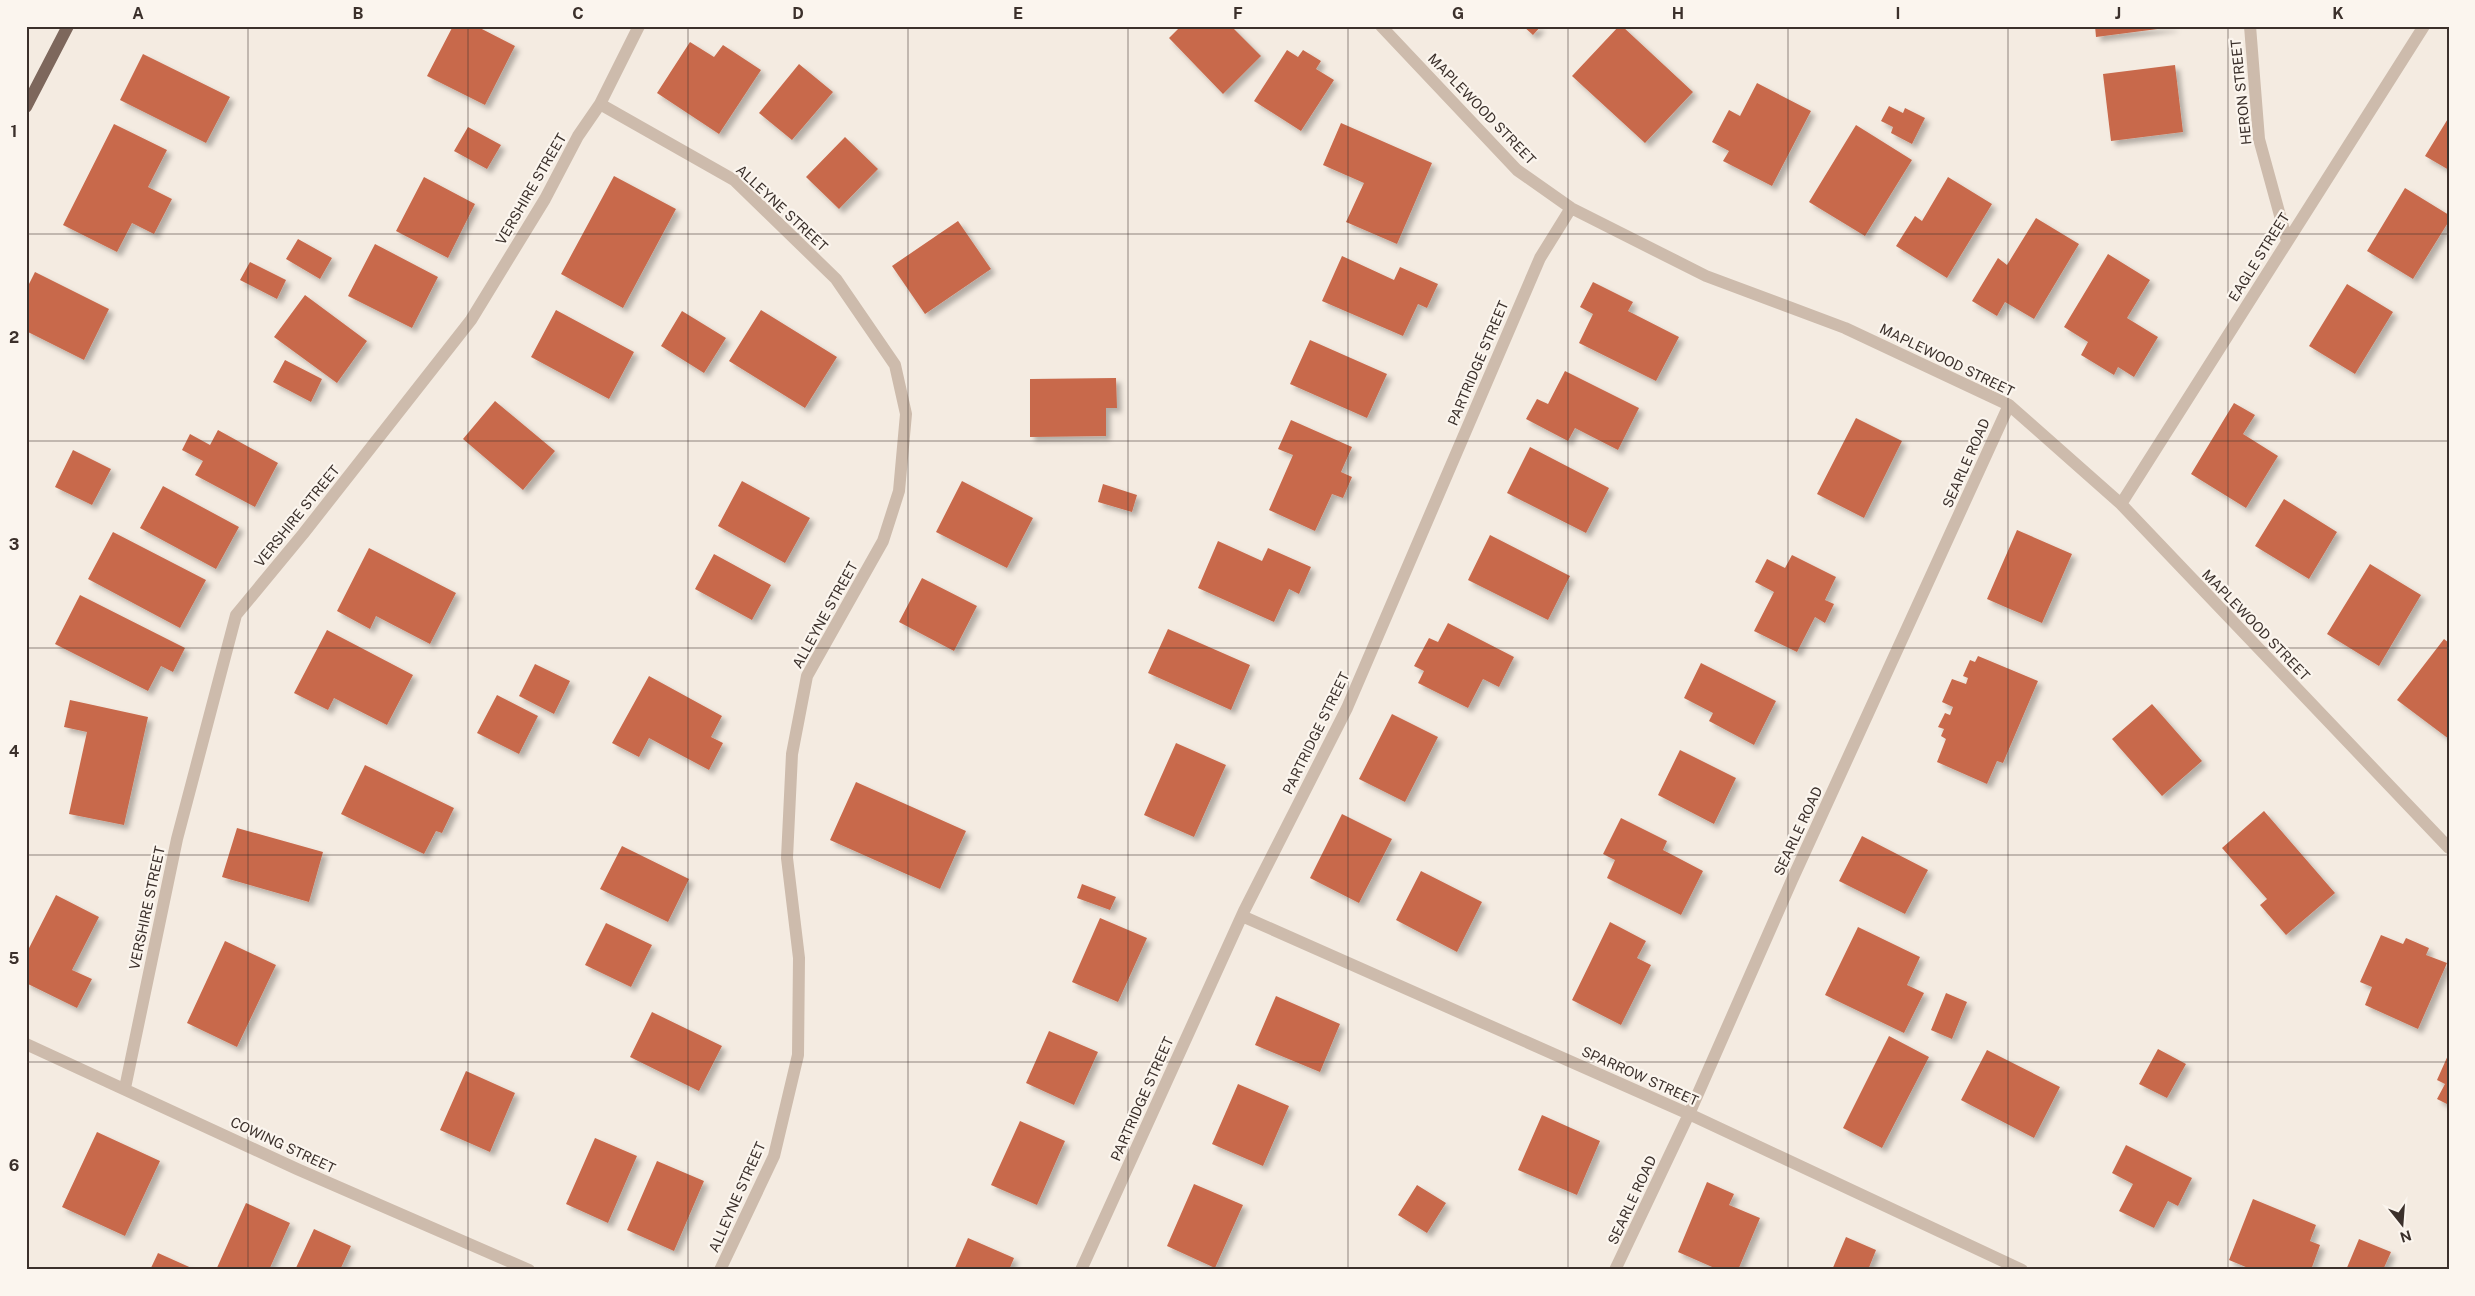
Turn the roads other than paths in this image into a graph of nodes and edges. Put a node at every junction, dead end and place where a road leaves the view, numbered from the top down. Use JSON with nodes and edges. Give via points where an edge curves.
{"nodes":[{"id":1,"x":68,"y":26,"type":"edge"},
{"id":2,"x":639,"y":26,"type":"edge"},
{"id":3,"x":1381,"y":26,"type":"edge"},
{"id":4,"x":2250,"y":26,"type":"edge"},
{"id":5,"x":2424,"y":26,"type":"edge"},
{"id":6,"x":600,"y":104,"type":"junction"},
{"id":7,"x":26,"y":107,"type":"edge"},
{"id":8,"x":1571,"y":208,"type":"junction"},
{"id":9,"x":2287,"y":241,"type":"junction"},
{"id":10,"x":2009,"y":405,"type":"junction"},
{"id":11,"x":2121,"y":504,"type":"junction"},
{"id":12,"x":2448,"y":848,"type":"edge"},
{"id":13,"x":1242,"y":916,"type":"junction"},
{"id":14,"x":26,"y":1044,"type":"edge"},
{"id":15,"x":125,"y":1088,"type":"junction"},
{"id":16,"x":1689,"y":1114,"type":"junction"},
{"id":17,"x":529,"y":1270,"type":"edge"},
{"id":18,"x":720,"y":1270,"type":"edge"},
{"id":19,"x":1081,"y":1270,"type":"edge"},
{"id":20,"x":1615,"y":1270,"type":"edge"},
{"id":21,"x":2022,"y":1270,"type":"edge"}],
"edges":[{"from":1,"to":7,"type":"main road"},
{"from":2,"to":6,"type":"street","name":"VERSHIRE STREET"},
{"from":3,"to":8,"type":"street","name":"MAPLEWOOD STREET","via":[[1516,170]]},
{"from":4,"to":9,"type":"street","name":"HERON STREET","via":[[2259,139]]},
{"from":5,"to":9,"type":"street","name":"EAGLE STREET"},
{"from":6,"to":15,"type":"street","name":"VERSHIRE STREET","via":[[471,320],[236,615],[177,839]]},
{"from":6,"to":18,"type":"street","name":"ALLEYNE STREET","via":[[734,180],[836,279],[895,365],[906,414],[899,492],[883,541],[807,676],[792,754],[787,858],[799,958],[798,1055],[774,1156]]},
{"from":8,"to":10,"type":"street","name":"MAPLEWOOD STREET","via":[[1706,276],[1845,328]]},
{"from":8,"to":13,"type":"street","name":"PARTRIDGE STREET","via":[[1540,258],[1346,708]]},
{"from":9,"to":11,"type":"street","name":"EAGLE STREET"},
{"from":10,"to":11,"type":"street","name":"MAPLEWOOD STREET"},
{"from":10,"to":16,"type":"street","name":"SEARLE ROAD"},
{"from":11,"to":12,"type":"street","name":"MAPLEWOOD STREET"},
{"from":13,"to":16,"type":"street","name":"SPARROW STREET"},
{"from":13,"to":19,"type":"street","name":"PARTRIDGE STREET"},
{"from":14,"to":15,"type":"street","name":"COWING STREET"},
{"from":15,"to":17,"type":"street","name":"COWING STREET","via":[[297,1169]]},
{"from":16,"to":20,"type":"street","name":"SEARLE ROAD"},
{"from":16,"to":21,"type":"street","name":"SPARROW STREET"}]}
